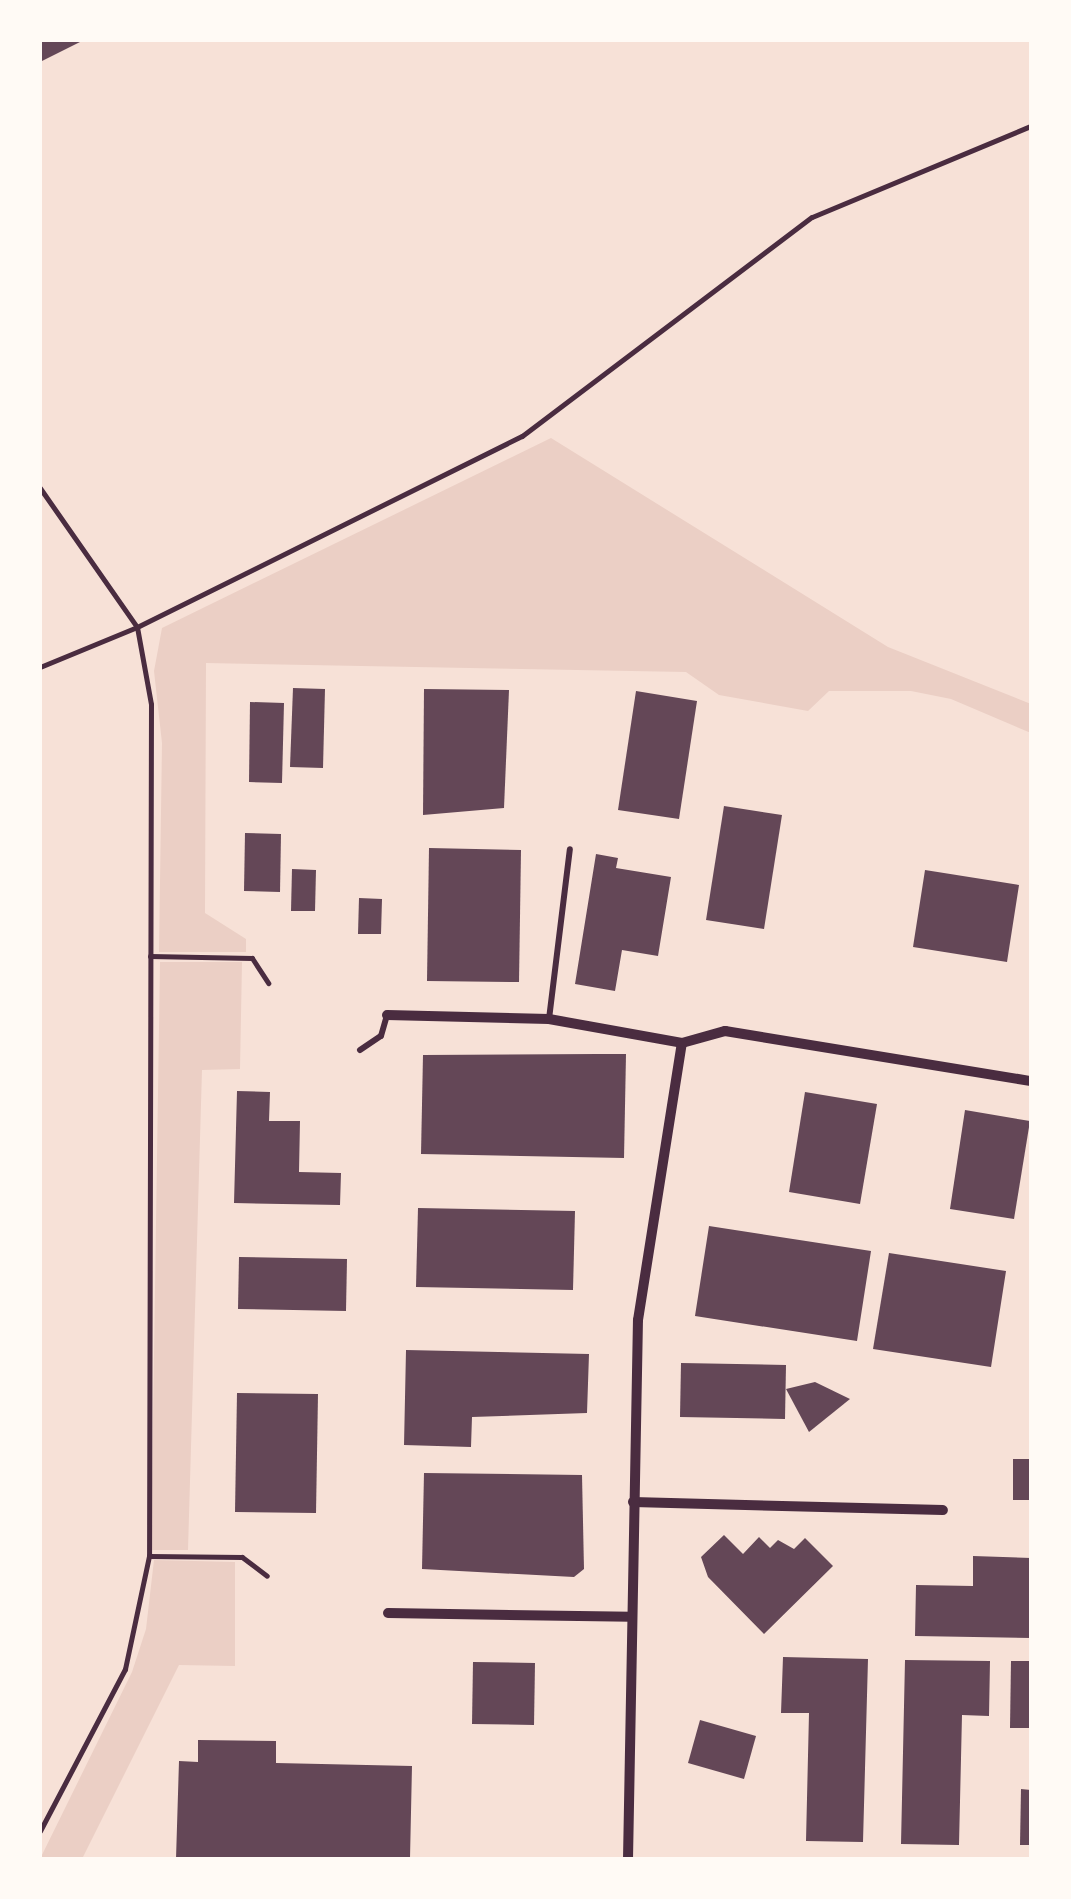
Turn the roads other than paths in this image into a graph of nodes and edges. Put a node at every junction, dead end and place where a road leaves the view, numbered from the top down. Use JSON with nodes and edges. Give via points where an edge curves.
{"nodes":[{"id":1,"x":570,"y":849,"type":"dead end"},
{"id":2,"x":387,"y":1015,"type":"joint"},
{"id":3,"x":549,"y":1019,"type":"junction"},
{"id":4,"x":682,"y":1043,"type":"junction"},
{"id":5,"x":360,"y":1050,"type":"dead end"},
{"id":6,"x":1031,"y":1081,"type":"edge"},
{"id":7,"x":632,"y":1502,"type":"junction"},
{"id":8,"x":943,"y":1510,"type":"dead end"},
{"id":9,"x":388,"y":1614,"type":"dead end"},
{"id":10,"x":631,"y":1617,"type":"junction"},
{"id":11,"x":628,"y":1859,"type":"edge"}],
"edges":[{"from":1,"to":3,"type":"lane"},
{"from":2,"to":3,"type":"street"},
{"from":2,"to":5,"type":"lane","via":[[381,1036]]},
{"from":3,"to":4,"type":"street"},
{"from":4,"to":6,"type":"street","via":[[725,1032]]},
{"from":4,"to":7,"type":"street","via":[[638,1320]]},
{"from":7,"to":8,"type":"street"},
{"from":7,"to":10,"type":"street"},
{"from":9,"to":10,"type":"street"},
{"from":10,"to":11,"type":"street"}]}
